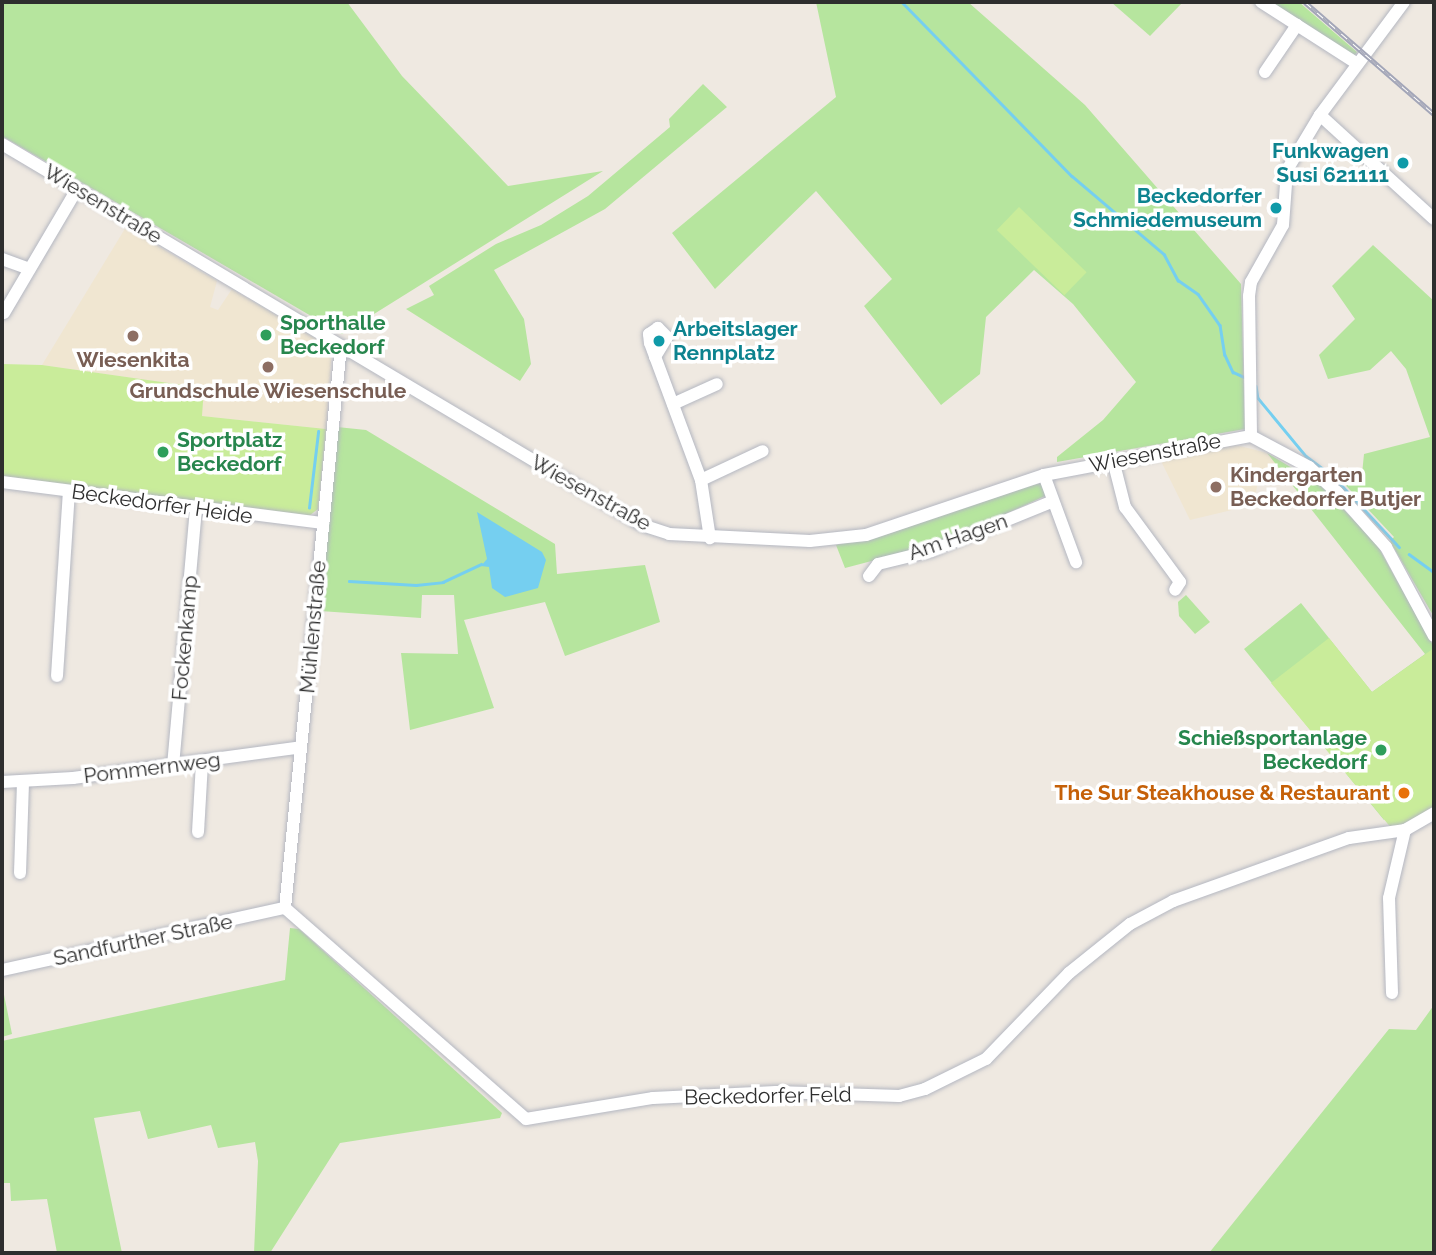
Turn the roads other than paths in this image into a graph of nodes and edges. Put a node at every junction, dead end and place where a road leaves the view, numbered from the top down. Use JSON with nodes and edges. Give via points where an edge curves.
{"nodes":[{"id":1,"x":1261,"y":2,"type":"edge"},
{"id":2,"x":1404,"y":2,"type":"edge"},
{"id":3,"x":1297,"y":25,"type":"junction"},
{"id":4,"x":1356,"y":63,"type":"junction"},
{"id":5,"x":1265,"y":72,"type":"dead end"},
{"id":6,"x":1320,"y":115,"type":"junction"},
{"id":7,"x":2,"y":144,"type":"edge"},
{"id":8,"x":77,"y":189,"type":"junction"},
{"id":9,"x":1434,"y":219,"type":"edge"},
{"id":10,"x":2,"y":259,"type":"edge"},
{"id":11,"x":29,"y":269,"type":"junction"},
{"id":12,"x":4,"y":313,"type":"dead end"},
{"id":13,"x":341,"y":346,"type":"junction"},
{"id":14,"x":655,"y":357,"type":"dead end"},
{"id":15,"x":717,"y":384,"type":"dead end"},
{"id":16,"x":673,"y":404,"type":"junction"},
{"id":17,"x":1251,"y":436,"type":"junction"},
{"id":18,"x":763,"y":451,"type":"dead end"},
{"id":19,"x":1113,"y":460,"type":"junction"},
{"id":20,"x":1044,"y":475,"type":"junction"},
{"id":21,"x":701,"y":480,"type":"junction"},
{"id":22,"x":2,"y":482,"type":"edge"},
{"id":23,"x":69,"y":491,"type":"junction"},
{"id":24,"x":1051,"y":502,"type":"junction"},
{"id":25,"x":196,"y":510,"type":"junction"},
{"id":26,"x":323,"y":523,"type":"junction"},
{"id":27,"x":710,"y":538,"type":"junction"},
{"id":28,"x":1076,"y":562,"type":"dead end"},
{"id":29,"x":869,"y":576,"type":"dead end"},
{"id":30,"x":1175,"y":590,"type":"dead end"},
{"id":31,"x":1434,"y":636,"type":"edge"},
{"id":32,"x":57,"y":676,"type":"dead end"},
{"id":33,"x":301,"y":747,"type":"junction"},
{"id":34,"x":202,"y":762,"type":"junction"},
{"id":35,"x":173,"y":766,"type":"junction"},
{"id":36,"x":2,"y":782,"type":"edge"},
{"id":37,"x":23,"y":783,"type":"junction"},
{"id":38,"x":1434,"y":813,"type":"edge"},
{"id":39,"x":1405,"y":830,"type":"junction"},
{"id":40,"x":198,"y":832,"type":"dead end"},
{"id":41,"x":20,"y":873,"type":"dead end"},
{"id":42,"x":285,"y":908,"type":"junction"},
{"id":43,"x":2,"y":970,"type":"edge"},
{"id":44,"x":1392,"y":993,"type":"dead end"}],
"edges":[{"from":1,"to":3,"type":"street"},
{"from":2,"to":4,"type":"street"},
{"from":3,"to":4,"type":"street"},
{"from":3,"to":5,"type":"street"},
{"from":4,"to":6,"type":"street"},
{"from":6,"to":9,"type":"street"},
{"from":6,"to":17,"type":"street","via":[[1287,170],[1281,231],[1251,282]]},
{"from":7,"to":8,"type":"street","name":"Wiesenstraße"},
{"from":8,"to":11,"type":"street"},
{"from":8,"to":13,"type":"street","name":"Wiesenstraße"},
{"from":10,"to":11,"type":"street"},
{"from":11,"to":12,"type":"street"},
{"from":13,"to":26,"type":"street","name":"Mühlenstraße"},
{"from":13,"to":27,"type":"street","name":"Wiesenstraße","via":[[642,525],[669,534]]},
{"from":14,"to":16,"type":"street"},
{"from":15,"to":16,"type":"street"},
{"from":16,"to":21,"type":"street"},
{"from":17,"to":19,"type":"street","name":"Wiesenstraße"},
{"from":17,"to":31,"type":"street","via":[[1309,467],[1337,492],[1386,547]]},
{"from":18,"to":21,"type":"street"},
{"from":19,"to":20,"type":"street","name":"Wiesenstraße"},
{"from":19,"to":30,"type":"street","via":[[1125,507],[1180,582]]},
{"from":20,"to":24,"type":"street"},
{"from":20,"to":27,"type":"street","name":"Wiesenstraße","via":[[866,535],[830,541]]},
{"from":21,"to":27,"type":"street"},
{"from":22,"to":23,"type":"street","name":"Beckedorfer Heide"},
{"from":23,"to":25,"type":"street","name":"Beckedorfer Heide"},
{"from":23,"to":32,"type":"street"},
{"from":24,"to":28,"type":"street"},
{"from":24,"to":29,"type":"street","name":"Am Hagen","via":[[931,551],[878,564]]},
{"from":25,"to":26,"type":"street","name":"Beckedorfer Heide"},
{"from":25,"to":35,"type":"street","name":"Fockenkamp"},
{"from":26,"to":33,"type":"street","name":"Mühlenstraße"},
{"from":33,"to":34,"type":"street","name":"Pommernweg"},
{"from":33,"to":42,"type":"street","name":"Mühlenstraße"},
{"from":34,"to":35,"type":"street","name":"Pommernweg"},
{"from":34,"to":40,"type":"street"},
{"from":35,"to":37,"type":"street","name":"Pommernweg"},
{"from":36,"to":37,"type":"street","name":"Pommernweg"},
{"from":37,"to":41,"type":"street"},
{"from":38,"to":39,"type":"street"},
{"from":39,"to":42,"type":"street","name":"Beckedorfer Feld","via":[[1349,838],[1173,901],[1130,924],[1056,985],[996,1052],[913,1094],[776,1092],[653,1098],[534,1120],[520,1117]]},
{"from":39,"to":44,"type":"street","via":[[1389,898]]},
{"from":42,"to":43,"type":"street","name":"Sandfurther Straße"}]}
